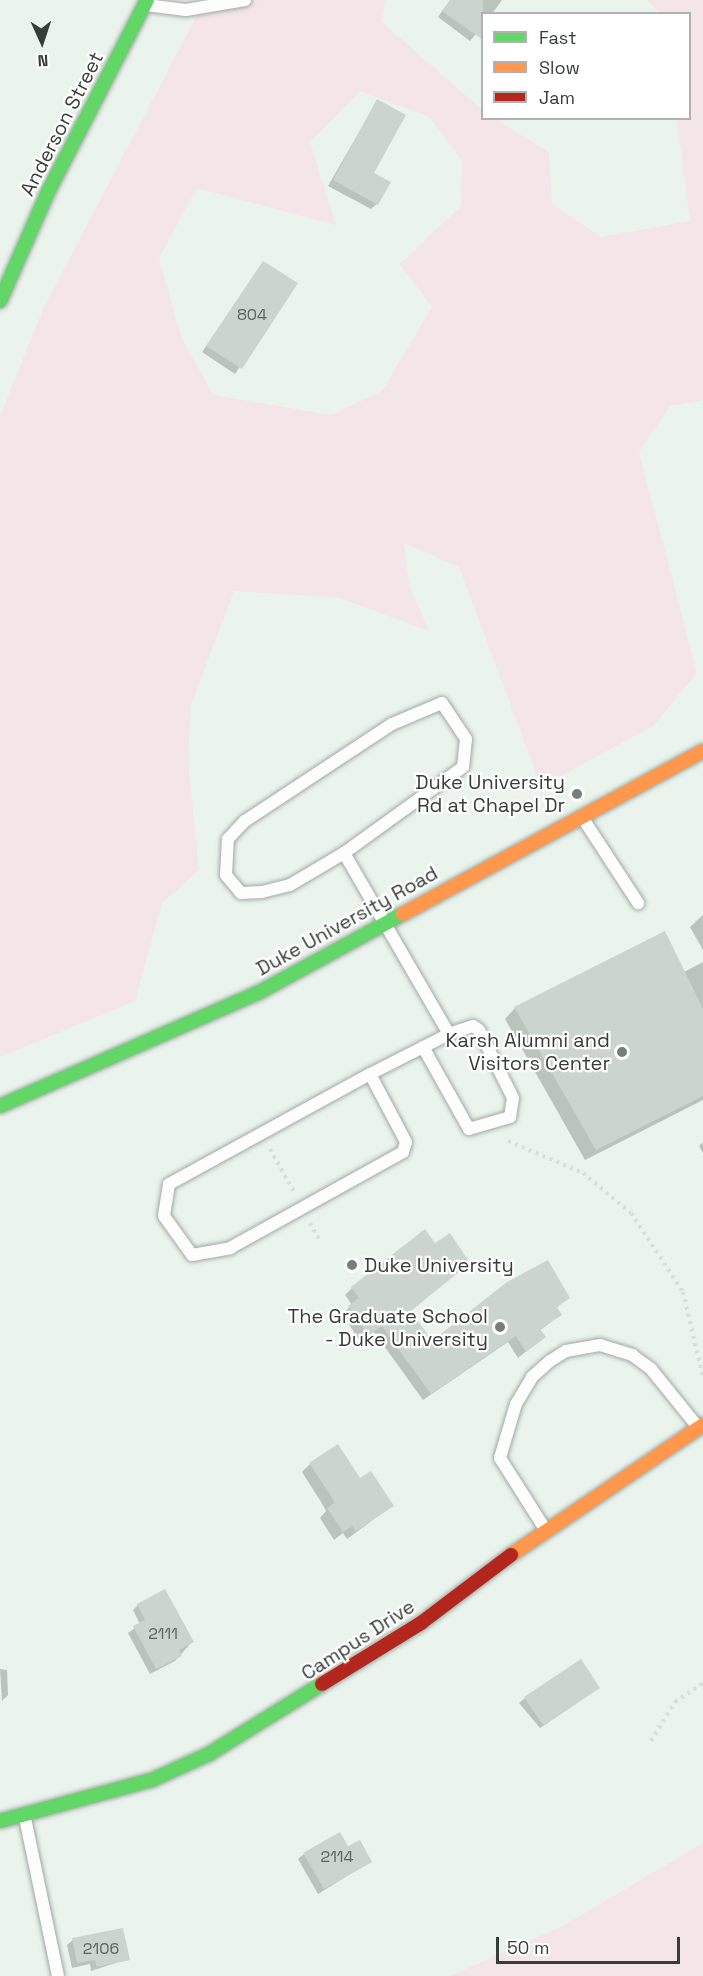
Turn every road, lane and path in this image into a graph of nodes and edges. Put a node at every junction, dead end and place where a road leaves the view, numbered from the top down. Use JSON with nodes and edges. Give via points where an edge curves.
{"nodes":[{"id":1,"x":244,"y":0,"type":"edge"},
{"id":2,"x":146,"y":2,"type":"edge"},
{"id":3,"x":0,"y":301,"type":"edge"},
{"id":4,"x":703,"y":751,"type":"edge"},
{"id":5,"x":582,"y":816,"type":"junction"},
{"id":6,"x":344,"y":853,"type":"junction"},
{"id":7,"x":638,"y":903,"type":"dead end"},
{"id":8,"x":382,"y":923,"type":"junction"},
{"id":9,"x":449,"y":1034,"type":"junction"},
{"id":10,"x":423,"y":1047,"type":"junction"},
{"id":11,"x":370,"y":1074,"type":"junction"},
{"id":12,"x":0,"y":1106,"type":"edge"},
{"id":13,"x":262,"y":1133,"type":"junction"},
{"id":14,"x":508,"y":1141,"type":"dead end"},
{"id":15,"x":295,"y":1196,"type":"dead end"},
{"id":16,"x":309,"y":1220,"type":"dead end"},
{"id":17,"x":320,"y":1241,"type":"dead end"},
{"id":18,"x":703,"y":1377,"type":"edge"},
{"id":19,"x":700,"y":1426,"type":"edge"},
{"id":20,"x":546,"y":1529,"type":"junction"},
{"id":21,"x":703,"y":1683,"type":"edge"},
{"id":22,"x":651,"y":1741,"type":"dead end"},
{"id":23,"x":25,"y":1818,"type":"junction"},
{"id":24,"x":0,"y":1821,"type":"edge"},
{"id":25,"x":58,"y":1976,"type":"edge"}],
"edges":[{"from":1,"to":2,"type":"lane","via":[[186,10]]},
{"from":2,"to":3,"type":"street","name":"Anderson Street","via":[[49,190]]},
{"from":4,"to":5,"type":"street","name":"Duke University Road"},
{"from":5,"to":7,"type":"lane"},
{"from":5,"to":8,"type":"street","name":"Duke University Road"},
{"from":6,"to":6,"type":"lane","via":[[463,767],[466,739],[442,703],[392,724],[245,821],[228,839],[226,875],[241,893],[262,892],[290,885]]},
{"from":6,"to":8,"type":"lane"},
{"from":8,"to":9,"type":"lane"},
{"from":8,"to":12,"type":"street","name":"Duke University Road","via":[[258,993]]},
{"from":9,"to":10,"type":"lane"},
{"from":9,"to":10,"type":"lane","via":[[473,1026],[479,1030],[513,1098],[510,1117],[469,1129]]},
{"from":10,"to":11,"type":"lane"},
{"from":11,"to":13,"type":"lane"},
{"from":11,"to":13,"type":"lane","via":[[406,1143],[403,1152],[231,1248],[192,1255],[164,1216],[169,1184]]},
{"from":13,"to":15,"type":"path"},
{"from":14,"to":18,"type":"path","via":[[583,1173],[631,1213],[683,1292]]},
{"from":16,"to":17,"type":"path"},
{"from":19,"to":20,"type":"street","name":"Campus Drive"},
{"from":19,"to":20,"type":"lane","via":[[665,1385],[632,1355],[600,1345],[566,1351],[550,1361],[532,1377],[516,1404],[500,1451],[502,1467]]},
{"from":20,"to":23,"type":"street","name":"Campus Drive","via":[[422,1623],[209,1754],[152,1780]]},
{"from":21,"to":22,"type":"path","via":[[675,1702]]},
{"from":23,"to":24,"type":"street","name":"Campus Drive"},
{"from":23,"to":25,"type":"lane"}]}
